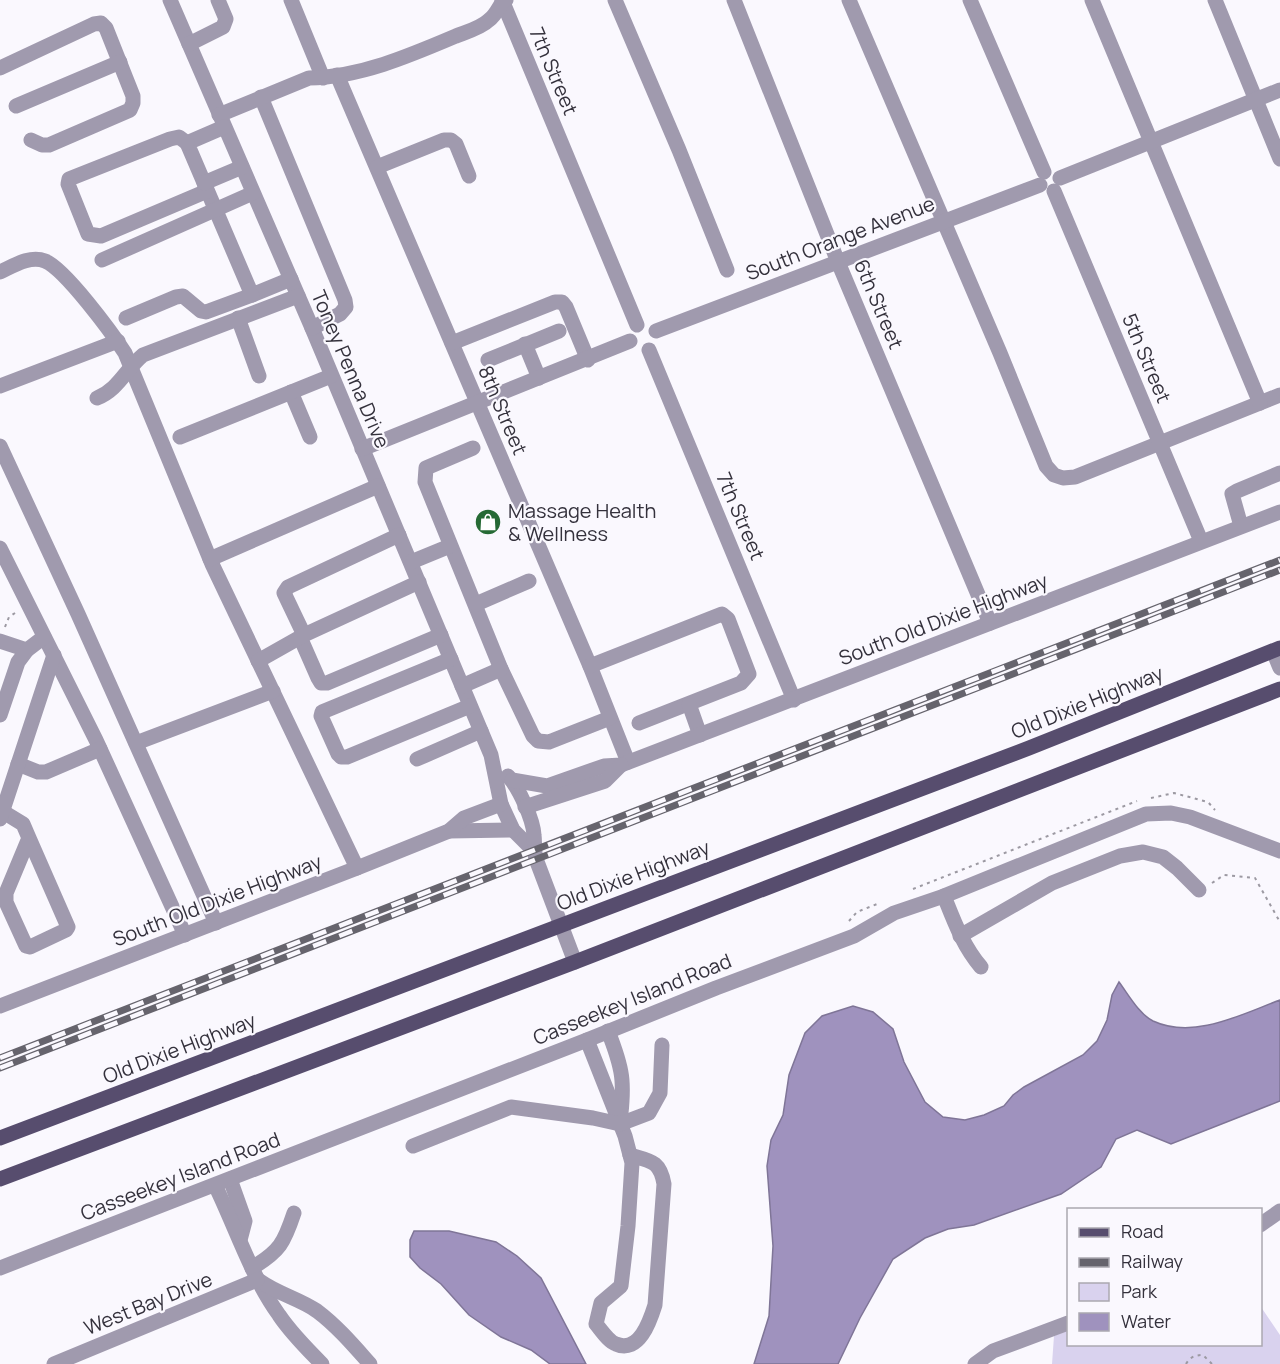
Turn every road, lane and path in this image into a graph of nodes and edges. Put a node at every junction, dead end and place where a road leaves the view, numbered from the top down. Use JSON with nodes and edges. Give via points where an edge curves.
{"nodes":[{"id":1,"x":170,"y":0,"type":"edge"},
{"id":2,"x":218,"y":0,"type":"edge"},
{"id":3,"x":291,"y":0,"type":"edge"},
{"id":4,"x":503,"y":0,"type":"edge"},
{"id":5,"x":615,"y":0,"type":"edge"},
{"id":6,"x":734,"y":0,"type":"edge"},
{"id":7,"x":849,"y":0,"type":"edge"},
{"id":8,"x":970,"y":0,"type":"edge"},
{"id":9,"x":1092,"y":0,"type":"edge"},
{"id":10,"x":1215,"y":0,"type":"edge"},
{"id":11,"x":189,"y":44,"type":"junction"},
{"id":12,"x":120,"y":62,"type":"junction"},
{"id":13,"x":0,"y":68,"type":"edge"},
{"id":14,"x":330,"y":76,"type":"junction"},
{"id":15,"x":1280,"y":90,"type":"edge"},
{"id":16,"x":261,"y":97,"type":"junction"},
{"id":17,"x":1255,"y":100,"type":"junction"},
{"id":18,"x":16,"y":106,"type":"dead end"},
{"id":19,"x":221,"y":121,"type":"junction"},
{"id":20,"x":32,"y":140,"type":"dead end"},
{"id":21,"x":1152,"y":140,"type":"junction"},
{"id":22,"x":187,"y":142,"type":"junction"},
{"id":23,"x":1280,"y":159,"type":"edge"},
{"id":24,"x":242,"y":167,"type":"junction"},
{"id":25,"x":377,"y":167,"type":"junction"},
{"id":26,"x":469,"y":176,"type":"dead end"},
{"id":27,"x":1049,"y":182,"type":"junction"},
{"id":28,"x":206,"y":187,"type":"junction"},
{"id":29,"x":253,"y":193,"type":"junction"},
{"id":30,"x":215,"y":209,"type":"junction"},
{"id":31,"x":942,"y":222,"type":"junction"},
{"id":32,"x":102,"y":260,"type":"dead end"},
{"id":33,"x":838,"y":262,"type":"junction"},
{"id":34,"x":727,"y":270,"type":"dead end"},
{"id":35,"x":0,"y":272,"type":"edge"},
{"id":36,"x":291,"y":279,"type":"junction"},
{"id":37,"x":252,"y":295,"type":"junction"},
{"id":38,"x":298,"y":296,"type":"junction"},
{"id":39,"x":126,"y":318,"type":"dead end"},
{"id":40,"x":238,"y":318,"type":"junction"},
{"id":41,"x":637,"y":325,"type":"junction"},
{"id":42,"x":312,"y":328,"type":"junction"},
{"id":43,"x":559,"y":331,"type":"dead end"},
{"id":44,"x":656,"y":332,"type":"junction"},
{"id":45,"x":118,"y":341,"type":"junction"},
{"id":46,"x":630,"y":341,"type":"junction"},
{"id":47,"x":452,"y":343,"type":"junction"},
{"id":48,"x":525,"y":344,"type":"junction"},
{"id":49,"x":649,"y":350,"type":"junction"},
{"id":50,"x":488,"y":360,"type":"dead end"},
{"id":51,"x":588,"y":360,"type":"junction"},
{"id":52,"x":131,"y":365,"type":"junction"},
{"id":53,"x":258,"y":376,"type":"dead end"},
{"id":54,"x":332,"y":376,"type":"junction"},
{"id":55,"x":539,"y":378,"type":"junction"},
{"id":56,"x":0,"y":386,"type":"edge"},
{"id":57,"x":291,"y":392,"type":"junction"},
{"id":58,"x":1280,"y":395,"type":"edge"},
{"id":59,"x":97,"y":398,"type":"dead end"},
{"id":60,"x":478,"y":402,"type":"junction"},
{"id":61,"x":1260,"y":403,"type":"junction"},
{"id":62,"x":180,"y":437,"type":"dead end"},
{"id":63,"x":310,"y":437,"type":"dead end"},
{"id":64,"x":1159,"y":444,"type":"junction"},
{"id":65,"x":0,"y":446,"type":"edge"},
{"id":66,"x":362,"y":448,"type":"junction"},
{"id":67,"x":472,"y":448,"type":"dead end"},
{"id":68,"x":1280,"y":473,"type":"edge"},
{"id":69,"x":378,"y":486,"type":"junction"},
{"id":70,"x":1280,"y":512,"type":"edge"},
{"id":71,"x":1241,"y":526,"type":"junction"},
{"id":72,"x":399,"y":535,"type":"junction"},
{"id":73,"x":1201,"y":541,"type":"junction"},
{"id":74,"x":450,"y":546,"type":"junction"},
{"id":75,"x":0,"y":548,"type":"edge"},
{"id":76,"x":210,"y":559,"type":"junction"},
{"id":77,"x":411,"y":562,"type":"junction"},
{"id":78,"x":529,"y":581,"type":"dead end"},
{"id":79,"x":419,"y":582,"type":"junction"},
{"id":80,"x":476,"y":604,"type":"junction"},
{"id":81,"x":18,"y":612,"type":"dead end"},
{"id":82,"x":990,"y":623,"type":"junction"},
{"id":83,"x":2,"y":634,"type":"edge"},
{"id":84,"x":441,"y":635,"type":"junction"},
{"id":85,"x":302,"y":636,"type":"junction"},
{"id":86,"x":44,"y":637,"type":"junction"},
{"id":87,"x":1277,"y":649,"type":"edge"},
{"id":88,"x":27,"y":650,"type":"junction"},
{"id":89,"x":54,"y":655,"type":"junction"},
{"id":90,"x":451,"y":659,"type":"junction"},
{"id":91,"x":258,"y":661,"type":"junction"},
{"id":92,"x":590,"y":666,"type":"junction"},
{"id":93,"x":1280,"y":668,"type":"edge"},
{"id":94,"x":501,"y":669,"type":"junction"},
{"id":95,"x":462,"y":686,"type":"junction"},
{"id":96,"x":1280,"y":689,"type":"edge"},
{"id":97,"x":273,"y":691,"type":"junction"},
{"id":98,"x":794,"y":700,"type":"junction"},
{"id":99,"x":689,"y":704,"type":"junction"},
{"id":100,"x":470,"y":706,"type":"junction"},
{"id":101,"x":0,"y":715,"type":"edge"},
{"id":102,"x":610,"y":718,"type":"junction"},
{"id":103,"x":639,"y":723,"type":"dead end"},
{"id":104,"x":481,"y":731,"type":"junction"},
{"id":105,"x":699,"y":735,"type":"junction"},
{"id":106,"x":136,"y":743,"type":"junction"},
{"id":107,"x":100,"y":749,"type":"junction"},
{"id":108,"x":491,"y":755,"type":"junction"},
{"id":109,"x":417,"y":759,"type":"dead end"},
{"id":110,"x":625,"y":763,"type":"junction"},
{"id":111,"x":18,"y":764,"type":"junction"},
{"id":112,"x":512,"y":780,"type":"junction"},
{"id":113,"x":501,"y":804,"type":"junction"},
{"id":114,"x":525,"y":807,"type":"junction"},
{"id":115,"x":1,"y":813,"type":"edge"},
{"id":116,"x":513,"y":830,"type":"junction"},
{"id":117,"x":449,"y":831,"type":"junction"},
{"id":118,"x":29,"y":838,"type":"junction"},
{"id":119,"x":534,"y":850,"type":"junction"},
{"id":120,"x":1280,"y":851,"type":"edge"},
{"id":121,"x":357,"y":868,"type":"junction"},
{"id":122,"x":1199,"y":890,"type":"joint"},
{"id":123,"x":944,"y":896,"type":"junction"},
{"id":124,"x":1280,"y":922,"type":"edge"},
{"id":125,"x":216,"y":923,"type":"junction"},
{"id":126,"x":561,"y":925,"type":"junction"},
{"id":127,"x":185,"y":935,"type":"junction"},
{"id":128,"x":960,"y":936,"type":"junction"},
{"id":129,"x":575,"y":962,"type":"junction"},
{"id":130,"x":981,"y":967,"type":"dead end"},
{"id":131,"x":0,"y":1006,"type":"edge"},
{"id":132,"x":608,"y":1031,"type":"junction"},
{"id":133,"x":587,"y":1040,"type":"junction"},
{"id":134,"x":662,"y":1045,"type":"dead end"},
{"id":135,"x":620,"y":1125,"type":"junction"},
{"id":136,"x":0,"y":1138,"type":"edge"},
{"id":137,"x":413,"y":1146,"type":"dead end"},
{"id":138,"x":630,"y":1155,"type":"junction"},
{"id":139,"x":0,"y":1179,"type":"edge"},
{"id":140,"x":230,"y":1179,"type":"junction"},
{"id":141,"x":214,"y":1185,"type":"junction"},
{"id":142,"x":1280,"y":1211,"type":"edge"},
{"id":143,"x":294,"y":1213,"type":"dead end"},
{"id":144,"x":1262,"y":1224,"type":"edge"},
{"id":145,"x":240,"y":1240,"type":"junction"},
{"id":146,"x":0,"y":1268,"type":"edge"},
{"id":147,"x":255,"y":1274,"type":"junction"},
{"id":148,"x":1067,"y":1323,"type":"edge"},
{"id":149,"x":54,"y":1364,"type":"edge"},
{"id":150,"x":322,"y":1364,"type":"edge"},
{"id":151,"x":370,"y":1364,"type":"edge"},
{"id":152,"x":975,"y":1364,"type":"edge"},
{"id":153,"x":1186,"y":1364,"type":"edge"},
{"id":154,"x":1212,"y":1364,"type":"edge"}],
"edges":[{"from":1,"to":11,"type":"street","name":"Toney Penna Drive"},
{"from":2,"to":11,"type":"street","via":[[226,19],[223,27]]},
{"from":3,"to":14,"type":"street","name":"8th Street"},
{"from":4,"to":14,"type":"street","via":[[489,21],[470,30],[387,63]]},
{"from":4,"to":41,"type":"street","name":"7th Street"},
{"from":5,"to":34,"type":"street"},
{"from":6,"to":33,"type":"street","name":"6th Street"},
{"from":7,"to":31,"type":"street"},
{"from":8,"to":27,"type":"street","name":"5th Street"},
{"from":9,"to":21,"type":"street"},
{"from":10,"to":17,"type":"street"},
{"from":11,"to":19,"type":"street","name":"Toney Penna Drive"},
{"from":12,"to":13,"type":"street","via":[[106,28],[100,23]]},
{"from":12,"to":18,"type":"street"},
{"from":12,"to":20,"type":"street","via":[[133,96],[130,110],[49,145]]},
{"from":14,"to":16,"type":"street","via":[[309,78]]},
{"from":14,"to":25,"type":"street","name":"8th Street"},
{"from":15,"to":17,"type":"street","name":"South Orange Avenue"},
{"from":16,"to":19,"type":"street"},
{"from":16,"to":42,"type":"street","via":[[345,300],[346,307],[340,314]]},
{"from":17,"to":21,"type":"street","name":"South Orange Avenue"},
{"from":17,"to":23,"type":"street"},
{"from":19,"to":22,"type":"street"},
{"from":19,"to":24,"type":"street","name":"Toney Penna Drive"},
{"from":21,"to":27,"type":"street","name":"South Orange Avenue"},
{"from":21,"to":61,"type":"street"},
{"from":22,"to":28,"type":"street"},
{"from":22,"to":28,"type":"street","via":[[170,139],[69,180],[88,234],[101,236]]},
{"from":24,"to":28,"type":"street"},
{"from":24,"to":29,"type":"street","name":"Toney Penna Drive"},
{"from":25,"to":26,"type":"street","via":[[451,140]]},
{"from":25,"to":47,"type":"street","name":"8th Street"},
{"from":27,"to":31,"type":"street","name":"South Orange Avenue"},
{"from":27,"to":64,"type":"street","name":"5th Street"},
{"from":28,"to":30,"type":"street"},
{"from":29,"to":30,"type":"street"},
{"from":29,"to":36,"type":"street","name":"Toney Penna Drive"},
{"from":30,"to":32,"type":"street"},
{"from":30,"to":37,"type":"street"},
{"from":31,"to":33,"type":"street","name":"South Orange Avenue"},
{"from":31,"to":64,"type":"street","via":[[1046,466],[1054,476],[1075,477]]},
{"from":33,"to":44,"type":"street","name":"South Orange Avenue"},
{"from":33,"to":82,"type":"street","name":"6th Street"},
{"from":35,"to":45,"type":"street","via":[[29,259],[44,261],[59,271]]},
{"from":36,"to":37,"type":"street"},
{"from":36,"to":38,"type":"street","name":"Toney Penna Drive"},
{"from":37,"to":39,"type":"street","via":[[206,312],[183,296],[176,297]]},
{"from":38,"to":40,"type":"street"},
{"from":38,"to":42,"type":"street","name":"Toney Penna Drive"},
{"from":40,"to":52,"type":"street","via":[[143,355]]},
{"from":40,"to":53,"type":"street"},
{"from":41,"to":44,"type":"street","via":[[646,324]]},
{"from":41,"to":46,"type":"street"},
{"from":42,"to":54,"type":"street","name":"Toney Penna Drive"},
{"from":43,"to":48,"type":"street"},
{"from":44,"to":49,"type":"street","via":[[655,344]]},
{"from":45,"to":52,"type":"street"},
{"from":45,"to":56,"type":"street"},
{"from":46,"to":49,"type":"street","via":[[636,349]]},
{"from":46,"to":51,"type":"street"},
{"from":47,"to":51,"type":"street","via":[[562,302]]},
{"from":47,"to":60,"type":"street","name":"8th Street"},
{"from":48,"to":50,"type":"street"},
{"from":48,"to":55,"type":"street"},
{"from":49,"to":98,"type":"street","name":"7th Street"},
{"from":51,"to":55,"type":"street"},
{"from":52,"to":59,"type":"street","via":[[115,388]]},
{"from":52,"to":76,"type":"street"},
{"from":54,"to":57,"type":"street"},
{"from":54,"to":66,"type":"street","name":"Toney Penna Drive"},
{"from":55,"to":60,"type":"street"},
{"from":57,"to":62,"type":"street"},
{"from":57,"to":63,"type":"street"},
{"from":58,"to":61,"type":"street"},
{"from":60,"to":66,"type":"street"},
{"from":60,"to":92,"type":"street","name":"8th Street"},
{"from":61,"to":64,"type":"street"},
{"from":64,"to":73,"type":"street","name":"5th Street"},
{"from":65,"to":106,"type":"street"},
{"from":66,"to":69,"type":"street","name":"Toney Penna Drive"},
{"from":67,"to":74,"type":"street","via":[[431,465],[424,472],[424,482]]},
{"from":68,"to":71,"type":"street","via":[[1232,494]]},
{"from":69,"to":72,"type":"street","name":"Toney Penna Drive"},
{"from":69,"to":76,"type":"street"},
{"from":70,"to":71,"type":"street","name":"South Old Dixie Highway"},
{"from":71,"to":73,"type":"street","name":"South Old Dixie Highway"},
{"from":72,"to":77,"type":"street","name":"Toney Penna Drive"},
{"from":72,"to":85,"type":"street","via":[[288,587],[284,592]]},
{"from":73,"to":82,"type":"street","name":"South Old Dixie Highway"},
{"from":74,"to":77,"type":"street"},
{"from":74,"to":80,"type":"street"},
{"from":75,"to":86,"type":"street"},
{"from":76,"to":91,"type":"street"},
{"from":77,"to":79,"type":"street","name":"Toney Penna Drive"},
{"from":78,"to":80,"type":"street"},
{"from":79,"to":84,"type":"street","name":"Toney Penna Drive"},
{"from":79,"to":85,"type":"street"},
{"from":80,"to":94,"type":"street"},
{"from":81,"to":83,"type":"path","via":[[9,617]]},
{"from":82,"to":98,"type":"street","name":"South Old Dixie Highway"},
{"from":83,"to":88,"type":"street"},
{"from":84,"to":85,"type":"street","via":[[327,683],[321,683]]},
{"from":84,"to":90,"type":"street","name":"Toney Penna Drive"},
{"from":85,"to":91,"type":"street"},
{"from":86,"to":88,"type":"street"},
{"from":86,"to":89,"type":"street"},
{"from":87,"to":93,"type":"street"},
{"from":87,"to":126,"type":"main road","name":"Old Dixie Highway","via":[[1029,748]]},
{"from":88,"to":101,"type":"street","via":[[18,662]]},
{"from":89,"to":107,"type":"street"},
{"from":89,"to":111,"type":"street"},
{"from":90,"to":95,"type":"street","name":"Toney Penna Drive"},
{"from":90,"to":100,"type":"street","via":[[322,712],[321,716],[338,754],[347,757]]},
{"from":91,"to":97,"type":"street"},
{"from":92,"to":99,"type":"street","via":[[722,614],[729,619],[749,674],[741,683]]},
{"from":92,"to":102,"type":"street","name":"8th Street"},
{"from":94,"to":95,"type":"street"},
{"from":94,"to":102,"type":"street","via":[[538,741],[549,742]]},
{"from":95,"to":100,"type":"street","name":"Toney Penna Drive"},
{"from":96,"to":129,"type":"main road"},
{"from":97,"to":106,"type":"street"},
{"from":97,"to":121,"type":"street"},
{"from":98,"to":105,"type":"street","name":"South Old Dixie Highway"},
{"from":99,"to":103,"type":"street"},
{"from":99,"to":105,"type":"street"},
{"from":100,"to":104,"type":"street","name":"Toney Penna Drive"},
{"from":102,"to":110,"type":"street","name":"8th Street"},
{"from":104,"to":108,"type":"street","name":"Toney Penna Drive"},
{"from":104,"to":109,"type":"street"},
{"from":105,"to":110,"type":"street","name":"South Old Dixie Highway"},
{"from":106,"to":125,"type":"street"},
{"from":107,"to":111,"type":"street","via":[[46,772]]},
{"from":107,"to":127,"type":"street"},
{"from":108,"to":112,"type":"street","name":"Toney Penna Drive"},
{"from":108,"to":113,"type":"street","name":"Toney Penna Drive"},
{"from":110,"to":112,"type":"street","name":"South Old Dixie Highway","via":[[604,766],[547,786]]},
{"from":110,"to":114,"type":"street","name":"South Old Dixie Highway","via":[[606,782]]},
{"from":111,"to":115,"type":"street"},
{"from":112,"to":114,"type":"street","name":"Toney Penna Drive"},
{"from":113,"to":116,"type":"street","name":"Toney Penna Drive"},
{"from":113,"to":117,"type":"street","name":"South Old Dixie Highway","via":[[464,818]]},
{"from":114,"to":119,"type":"street","name":"Toney Penna Drive","via":[[534,834]]},
{"from":115,"to":118,"type":"street","via":[[23,824]]},
{"from":116,"to":117,"type":"street","name":"South Old Dixie Highway"},
{"from":116,"to":119,"type":"street","name":"Toney Penna Drive"},
{"from":117,"to":121,"type":"street","name":"South Old Dixie Highway"},
{"from":118,"to":118,"type":"street","via":[[68,927],[30,947],[26,946],[6,902],[6,893]]},
{"from":119,"to":126,"type":"street","name":"Toney Penna Drive"},
{"from":120,"to":123,"type":"street","name":"Casseekey Island Road","via":[[1191,817],[1146,814]]},
{"from":121,"to":125,"type":"street","name":"South Old Dixie Highway"},
{"from":122,"to":124,"type":"path","via":[[1224,875],[1255,878]]},
{"from":122,"to":128,"type":"street","via":[[1163,857],[1143,852],[1120,856],[1052,883]]},
{"from":123,"to":128,"type":"street"},
{"from":123,"to":132,"type":"street","name":"Casseekey Island Road","via":[[894,913],[854,936]]},
{"from":125,"to":127,"type":"street","name":"South Old Dixie Highway"},
{"from":126,"to":129,"type":"street","name":"Toney Penna Drive"},
{"from":126,"to":136,"type":"main road","name":"Old Dixie Highway"},
{"from":127,"to":131,"type":"street","name":"South Old Dixie Highway"},
{"from":128,"to":130,"type":"street"},
{"from":129,"to":139,"type":"main road"},
{"from":132,"to":133,"type":"street","name":"Casseekey Island Road"},
{"from":132,"to":135,"type":"street","via":[[619,1059],[624,1089]]},
{"from":133,"to":135,"type":"street"},
{"from":133,"to":140,"type":"street","name":"Casseekey Island Road"},
{"from":134,"to":135,"type":"street","via":[[660,1093],[649,1113]]},
{"from":135,"to":137,"type":"street","via":[[510,1107]]},
{"from":135,"to":138,"type":"street"},
{"from":138,"to":138,"type":"street","via":[[621,1286],[602,1303],[596,1324],[615,1344],[622,1345],[644,1334],[655,1305],[664,1184],[662,1171],[653,1162]]},
{"from":140,"to":141,"type":"street","name":"Casseekey Island Road"},
{"from":140,"to":145,"type":"street","via":[[245,1221]]},
{"from":141,"to":145,"type":"street"},
{"from":141,"to":146,"type":"street","name":"Casseekey Island Road"},
{"from":142,"to":144,"type":"street"},
{"from":143,"to":147,"type":"street","name":"West Bay Drive","via":[[285,1240]]},
{"from":145,"to":147,"type":"street"},
{"from":147,"to":149,"type":"street","name":"West Bay Drive"},
{"from":147,"to":150,"type":"street","via":[[279,1315]]},
{"from":147,"to":151,"type":"street","via":[[275,1292],[318,1312]]},
{"from":148,"to":152,"type":"street","via":[[993,1351]]},
{"from":153,"to":154,"type":"path","via":[[1189,1359],[1203,1355]]}]}
